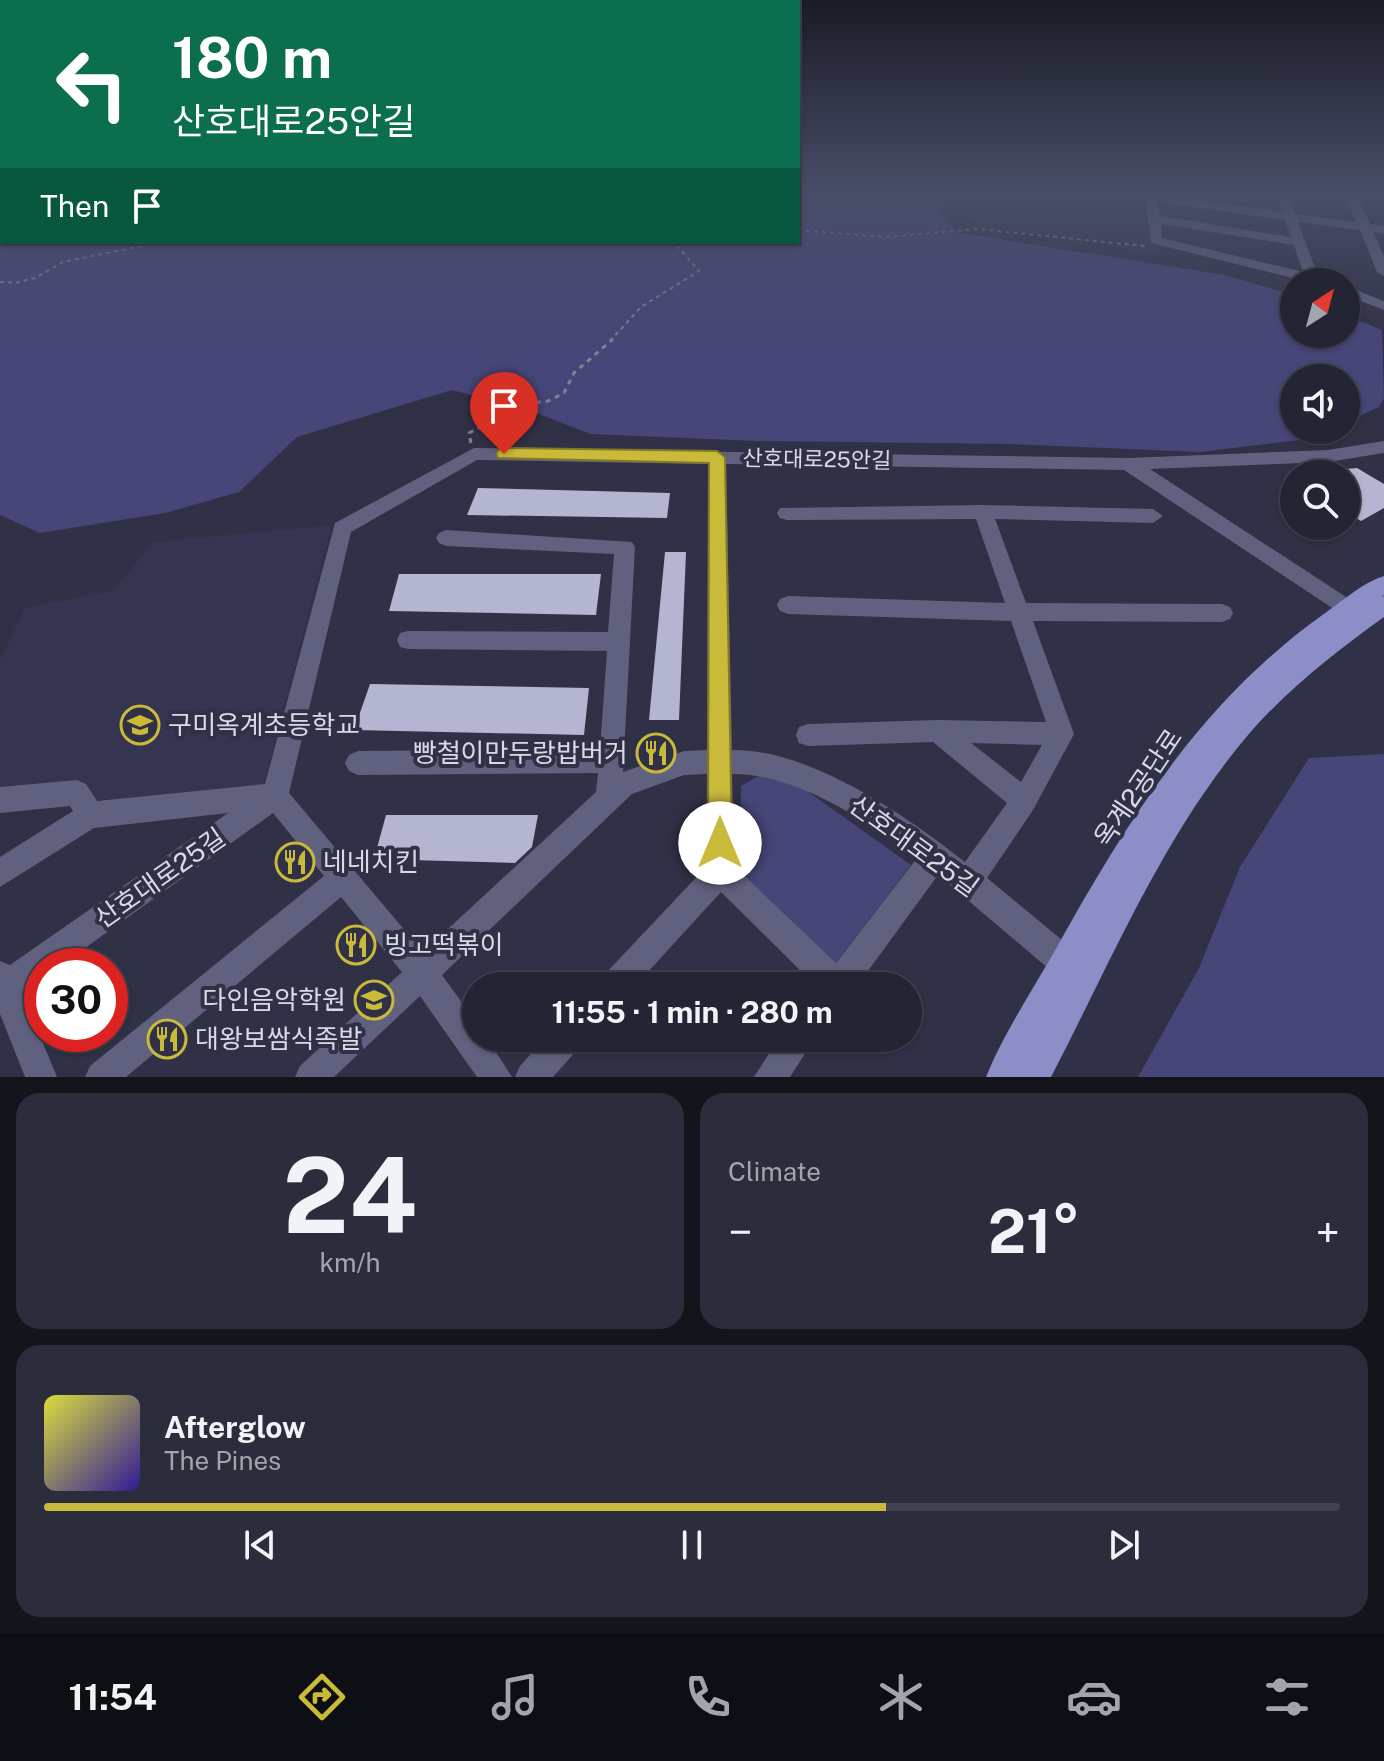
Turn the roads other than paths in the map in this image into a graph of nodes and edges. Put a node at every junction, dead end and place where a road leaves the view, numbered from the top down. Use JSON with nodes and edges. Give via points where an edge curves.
{"nodes":[{"id":1,"x":1154,"y":243,"type":"edge"},
{"id":2,"x":1300,"y":243,"type":"edge"},
{"id":3,"x":1371,"y":243,"type":"edge"},
{"id":4,"x":1308,"y":268,"type":"edge"},
{"id":5,"x":1280,"y":270,"type":"edge"},
{"id":6,"x":1384,"y":272,"type":"edge"},
{"id":7,"x":1360,"y":296,"type":"edge"},
{"id":8,"x":1384,"y":306,"type":"edge"},
{"id":9,"x":1384,"y":447,"type":"edge"},
{"id":10,"x":717,"y":457,"type":"junction"},
{"id":11,"x":1128,"y":464,"type":"junction"},
{"id":12,"x":983,"y":512,"type":"junction"},
{"id":13,"x":787,"y":513,"type":"dead end"},
{"id":14,"x":1153,"y":516,"type":"dead end"},
{"id":15,"x":446,"y":538,"type":"dead end"},
{"id":16,"x":1384,"y":584,"type":"edge"},
{"id":17,"x":788,"y":605,"type":"dead end"},
{"id":18,"x":1365,"y":611,"type":"edge"},
{"id":19,"x":1021,"y":612,"type":"junction"},
{"id":20,"x":1222,"y":613,"type":"dead end"},
{"id":21,"x":408,"y":640,"type":"dead end"},
{"id":22,"x":620,"y":642,"type":"junction"},
{"id":23,"x":937,"y":731,"type":"junction"},
{"id":24,"x":1062,"y":734,"type":"junction"},
{"id":25,"x":808,"y":735,"type":"dead end"},
{"id":26,"x":719,"y":758,"type":"junction"},
{"id":27,"x":612,"y":761,"type":"junction"},
{"id":28,"x":358,"y":763,"type":"dead end"},
{"id":29,"x":275,"y":796,"type":"junction"},
{"id":30,"x":609,"y":797,"type":"junction"},
{"id":31,"x":0,"y":800,"type":"edge"},
{"id":32,"x":1024,"y":801,"type":"junction"},
{"id":33,"x":90,"y":815,"type":"junction"},
{"id":34,"x":935,"y":856,"type":"junction"},
{"id":35,"x":720,"y":872,"type":"junction"},
{"id":36,"x":0,"y":873,"type":"edge"},
{"id":37,"x":343,"y":878,"type":"junction"},
{"id":38,"x":967,"y":883,"type":"junction"},
{"id":39,"x":1076,"y":971,"type":"junction"},
{"id":40,"x":628,"y":972,"type":"edge"},
{"id":41,"x":824,"y":972,"type":"edge"},
{"id":42,"x":848,"y":972,"type":"edge"},
{"id":43,"x":422,"y":973,"type":"junction"},
{"id":44,"x":2,"y":982,"type":"edge"},
{"id":45,"x":554,"y":1052,"type":"edge"},
{"id":46,"x":789,"y":1052,"type":"edge"},
{"id":47,"x":41,"y":1077,"type":"edge"},
{"id":48,"x":101,"y":1077,"type":"edge"},
{"id":49,"x":311,"y":1077,"type":"edge"},
{"id":50,"x":496,"y":1077,"type":"edge"},
{"id":51,"x":531,"y":1077,"type":"edge"},
{"id":52,"x":770,"y":1077,"type":"edge"},
{"id":53,"x":1002,"y":1077,"type":"edge"},
{"id":54,"x":1034,"y":1077,"type":"edge"}],
"edges":[{"from":1,"to":5,"type":"street"},
{"from":2,"to":4,"type":"street"},
{"from":3,"to":6,"type":"street"},
{"from":7,"to":8,"type":"street"},
{"from":9,"to":11,"type":"street","name":"산호대로25안길","via":[[1328,456]]},
{"from":10,"to":11,"type":"street","name":"산호대로25안길"},
{"from":10,"to":26,"type":"street"},
{"from":10,"to":29,"type":"street","name":"산호대로25안길","via":[[474,454],[342,528]]},
{"from":11,"to":18,"type":"street"},
{"from":12,"to":13,"type":"street"},
{"from":12,"to":14,"type":"street"},
{"from":12,"to":19,"type":"street"},
{"from":15,"to":22,"type":"street","via":[[625,547]]},
{"from":16,"to":18,"type":"main road","name":"옥계2공단로"},
{"from":17,"to":19,"type":"street"},
{"from":18,"to":39,"type":"main road","name":"옥계2공단로","via":[[1234,733],[1197,781]]},
{"from":19,"to":20,"type":"street"},
{"from":19,"to":24,"type":"street"},
{"from":21,"to":22,"type":"street"},
{"from":22,"to":27,"type":"street"},
{"from":23,"to":24,"type":"street"},
{"from":23,"to":25,"type":"street"},
{"from":23,"to":32,"type":"street"},
{"from":24,"to":32,"type":"street"},
{"from":26,"to":30,"type":"street","name":"산호대로25길","via":[[649,770]]},
{"from":26,"to":34,"type":"street","name":"산호대로25길","via":[[776,768],[846,795]]},
{"from":26,"to":35,"type":"street"},
{"from":27,"to":28,"type":"street"},
{"from":27,"to":30,"type":"street"},
{"from":29,"to":33,"type":"street"},
{"from":29,"to":37,"type":"street"},
{"from":29,"to":44,"type":"street","name":"산호대로25길"},
{"from":30,"to":43,"type":"street","name":"산호대로25길"},
{"from":31,"to":33,"type":"street","via":[[77,793]]},
{"from":32,"to":38,"type":"street"},
{"from":33,"to":36,"type":"street"},
{"from":34,"to":38,"type":"street","name":"산호대로25길"},
{"from":34,"to":42,"type":"street"},
{"from":35,"to":40,"type":"street"},
{"from":35,"to":41,"type":"street"},
{"from":37,"to":43,"type":"street"},
{"from":37,"to":48,"type":"street"},
{"from":38,"to":39,"type":"street","name":"산호대로25길"},
{"from":39,"to":53,"type":"main road","name":"옥계2공단로"},
{"from":39,"to":54,"type":"main road","name":"옥계2공단로"},
{"from":43,"to":49,"type":"street","name":"산호대로25길"},
{"from":43,"to":50,"type":"street"},
{"from":44,"to":47,"type":"street","name":"산호대로25길"},
{"from":45,"to":51,"type":"street"},
{"from":46,"to":52,"type":"street"}]}
